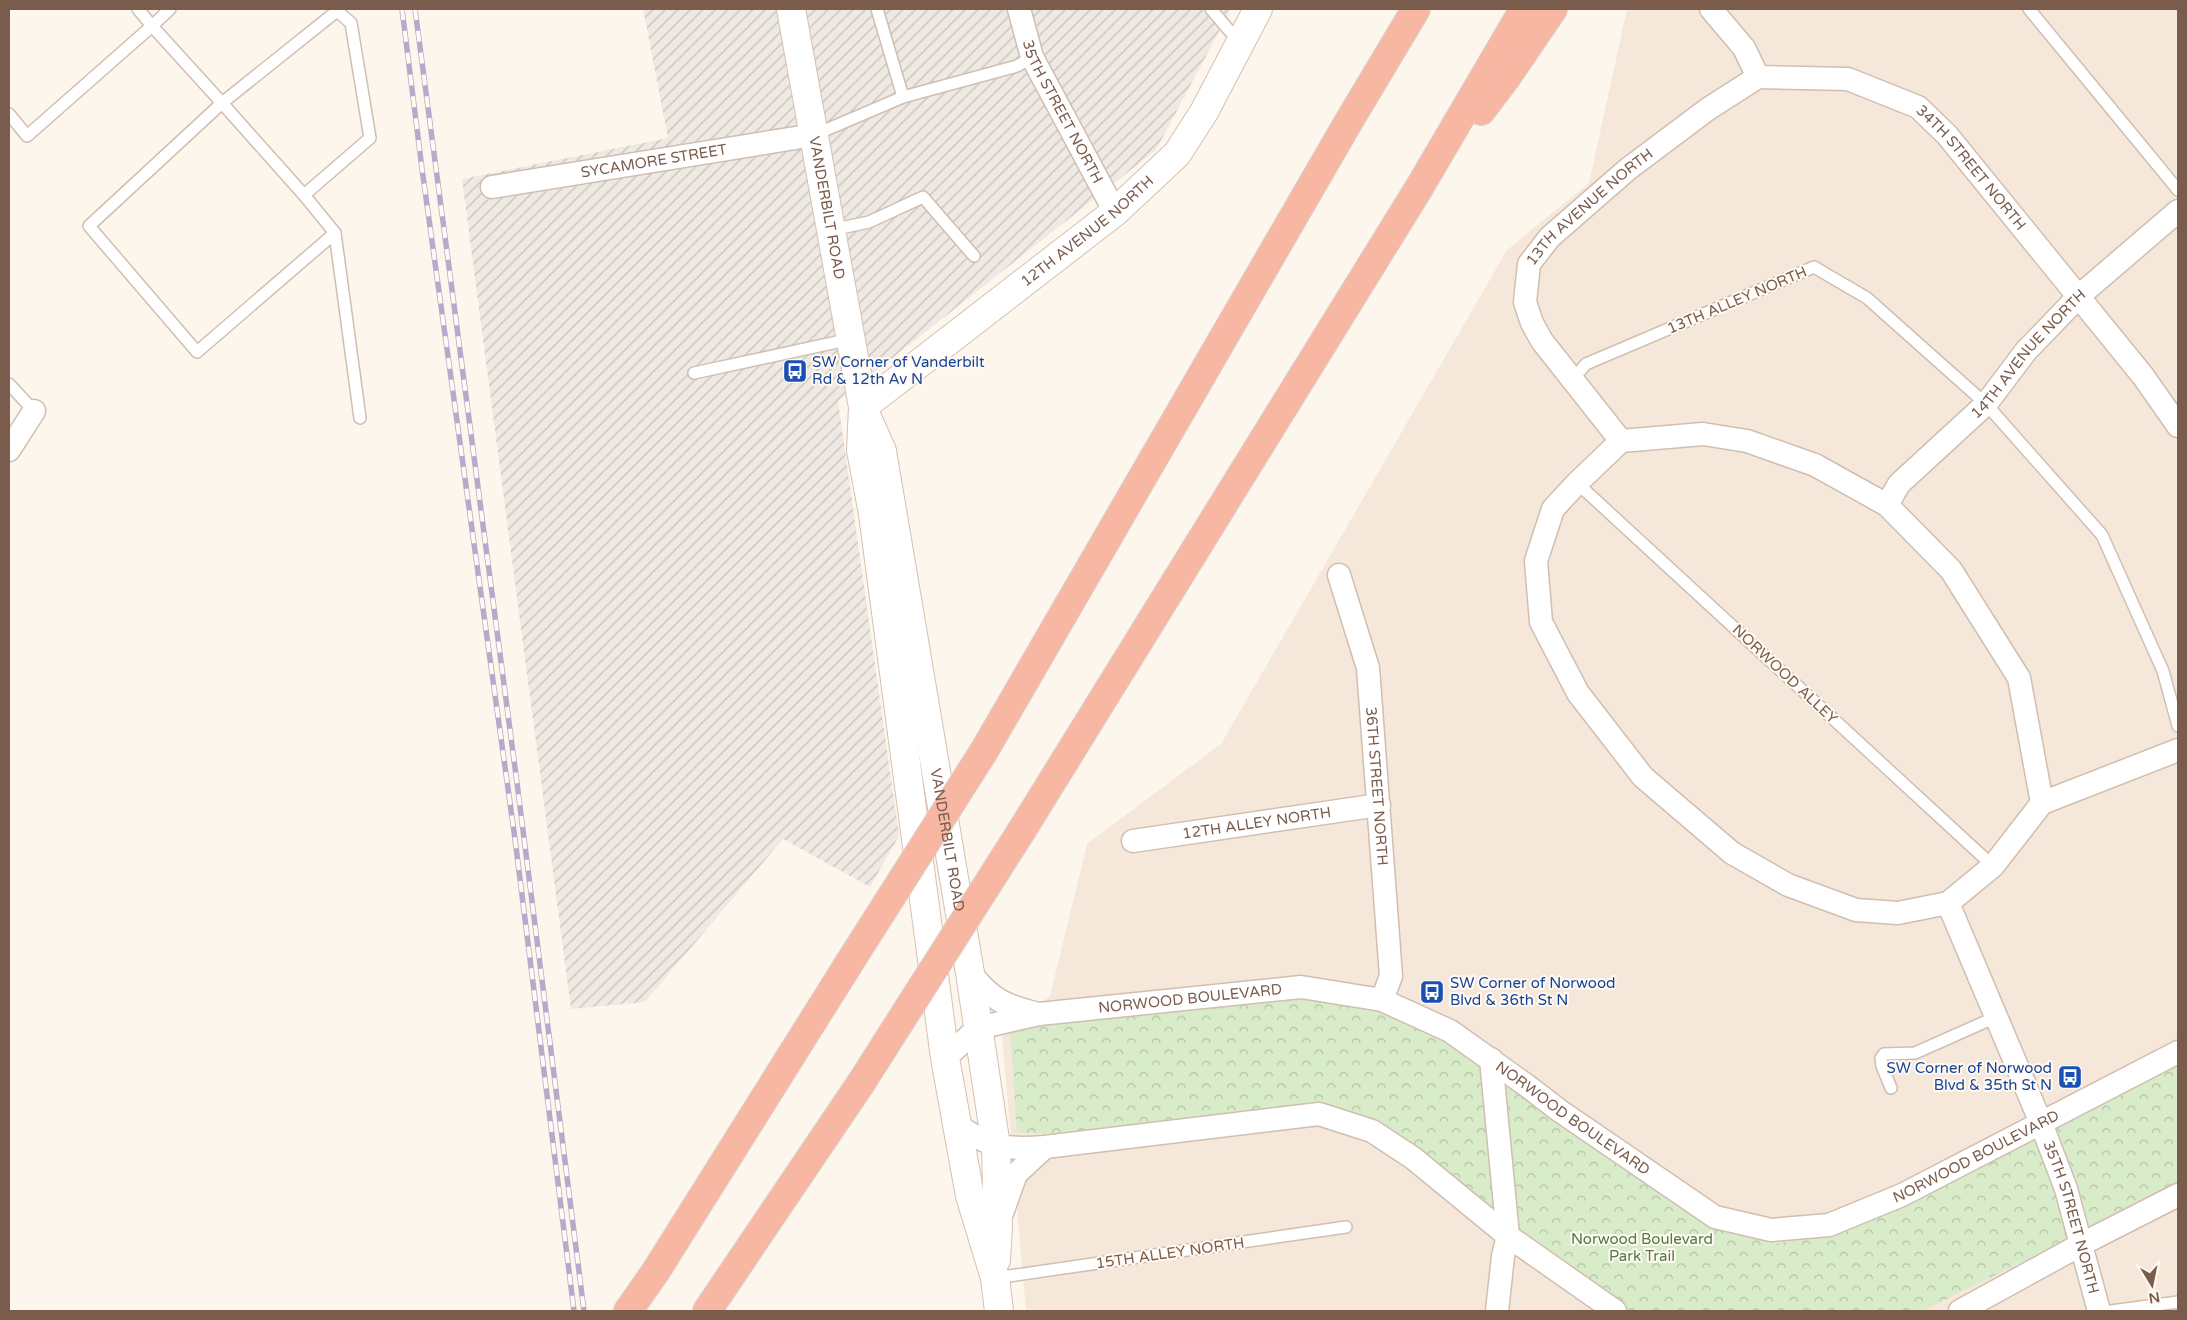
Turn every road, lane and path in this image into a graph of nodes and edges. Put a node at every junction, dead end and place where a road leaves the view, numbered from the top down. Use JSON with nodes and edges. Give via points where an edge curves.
{"nodes":[{"id":1,"x":138,"y":9,"type":"edge"},
{"id":2,"x":170,"y":9,"type":"edge"},
{"id":3,"x":791,"y":9,"type":"edge"},
{"id":4,"x":878,"y":9,"type":"edge"},
{"id":5,"x":1019,"y":9,"type":"edge"},
{"id":6,"x":1211,"y":9,"type":"edge"},
{"id":7,"x":1258,"y":9,"type":"edge"},
{"id":8,"x":1406,"y":9,"type":"edge"},
{"id":9,"x":1416,"y":9,"type":"edge"},
{"id":10,"x":1524,"y":9,"type":"edge"},
{"id":11,"x":1553,"y":9,"type":"edge"},
{"id":12,"x":1711,"y":9,"type":"edge"},
{"id":13,"x":2029,"y":9,"type":"edge"},
{"id":14,"x":152,"y":26,"type":"junction"},
{"id":15,"x":1240,"y":43,"type":"junction"},
{"id":16,"x":1032,"y":57,"type":"junction"},
{"id":17,"x":1758,"y":77,"type":"junction"},
{"id":18,"x":903,"y":97,"type":"junction"},
{"id":19,"x":222,"y":104,"type":"junction"},
{"id":20,"x":9,"y":114,"type":"edge"},
{"id":21,"x":1349,"y":120,"type":"junction"},
{"id":22,"x":814,"y":135,"type":"junction"},
{"id":23,"x":492,"y":187,"type":"dead end"},
{"id":24,"x":1419,"y":188,"type":"junction"},
{"id":25,"x":2178,"y":190,"type":"edge"},
{"id":26,"x":304,"y":195,"type":"junction"},
{"id":27,"x":1115,"y":212,"type":"junction"},
{"id":28,"x":2178,"y":212,"type":"edge"},
{"id":29,"x":831,"y":230,"type":"junction"},
{"id":30,"x":335,"y":233,"type":"junction"},
{"id":31,"x":974,"y":256,"type":"dead end"},
{"id":32,"x":2078,"y":296,"type":"junction"},
{"id":33,"x":851,"y":339,"type":"junction"},
{"id":34,"x":694,"y":373,"type":"dead end"},
{"id":35,"x":2143,"y":376,"type":"junction"},
{"id":36,"x":1573,"y":379,"type":"junction"},
{"id":37,"x":9,"y":384,"type":"edge"},
{"id":38,"x":2178,"y":400,"type":"edge"},
{"id":39,"x":1986,"y":404,"type":"junction"},
{"id":40,"x":863,"y":408,"type":"junction"},
{"id":41,"x":34,"y":411,"type":"joint"},
{"id":42,"x":360,"y":418,"type":"dead end"},
{"id":43,"x":2178,"y":426,"type":"edge"},
{"id":44,"x":1621,"y":441,"type":"junction"},
{"id":45,"x":9,"y":450,"type":"edge"},
{"id":46,"x":1577,"y":483,"type":"junction"},
{"id":47,"x":1887,"y":505,"type":"junction"},
{"id":48,"x":1339,"y":575,"type":"dead end"},
{"id":49,"x":2178,"y":726,"type":"edge"},
{"id":50,"x":2178,"y":750,"type":"edge"},
{"id":51,"x":2042,"y":803,"type":"junction"},
{"id":52,"x":1380,"y":804,"type":"junction"},
{"id":53,"x":1133,"y":841,"type":"dead end"},
{"id":54,"x":1993,"y":866,"type":"junction"},
{"id":55,"x":1948,"y":903,"type":"junction"},
{"id":56,"x":970,"y":973,"type":"junction"},
{"id":57,"x":1382,"y":1000,"type":"junction"},
{"id":58,"x":1039,"y":1014,"type":"junction"},
{"id":59,"x":1996,"y":1017,"type":"junction"},
{"id":60,"x":978,"y":1028,"type":"junction"},
{"id":61,"x":2178,"y":1052,"type":"edge"},
{"id":62,"x":945,"y":1058,"type":"junction"},
{"id":63,"x":1491,"y":1059,"type":"junction"},
{"id":64,"x":1891,"y":1088,"type":"dead end"},
{"id":65,"x":2041,"y":1123,"type":"junction"},
{"id":66,"x":958,"y":1125,"type":"junction"},
{"id":67,"x":996,"y":1146,"type":"junction"},
{"id":68,"x":1045,"y":1147,"type":"junction"},
{"id":69,"x":2178,"y":1195,"type":"edge"},
{"id":70,"x":998,"y":1226,"type":"junction"},
{"id":71,"x":1346,"y":1227,"type":"dead end"},
{"id":72,"x":1508,"y":1236,"type":"junction"},
{"id":73,"x":2082,"y":1244,"type":"junction"},
{"id":74,"x":994,"y":1278,"type":"junction"},
{"id":75,"x":2178,"y":1302,"type":"edge"},
{"id":76,"x":628,"y":1311,"type":"edge"},
{"id":77,"x":707,"y":1311,"type":"edge"},
{"id":78,"x":999,"y":1311,"type":"edge"},
{"id":79,"x":1497,"y":1311,"type":"edge"},
{"id":80,"x":1615,"y":1311,"type":"edge"},
{"id":81,"x":1960,"y":1311,"type":"edge"},
{"id":82,"x":2099,"y":1311,"type":"edge"},
{"id":83,"x":2111,"y":1311,"type":"edge"}],
"edges":[{"from":1,"to":14,"type":"lane"},
{"from":2,"to":14,"type":"lane"},
{"from":3,"to":22,"type":"street","name":"VANDERBILT ROAD"},
{"from":4,"to":18,"type":"lane"},
{"from":5,"to":16,"type":"street","name":"35TH STREET NORTH"},
{"from":6,"to":15,"type":"lane"},
{"from":7,"to":15,"type":"street","name":"12TH AVENUE NORTH"},
{"from":8,"to":21,"type":"highway"},
{"from":9,"to":21,"type":"highway"},
{"from":10,"to":24,"type":"highway"},
{"from":11,"to":24,"type":"highway","via":[[1506,78]]},
{"from":12,"to":17,"type":"street","via":[[1744,48]]},
{"from":13,"to":25,"type":"lane"},
{"from":14,"to":19,"type":"lane"},
{"from":14,"to":20,"type":"lane","via":[[28,136]]},
{"from":15,"to":27,"type":"street","name":"12TH AVENUE NORTH","via":[[1204,112],[1177,154]]},
{"from":16,"to":18,"type":"lane","via":[[1016,66]]},
{"from":16,"to":27,"type":"street","name":"35TH STREET NORTH"},
{"from":17,"to":32,"type":"street","name":"34TH STREET NORTH","via":[[1848,79],[1918,107],[1947,135]]},
{"from":17,"to":36,"type":"street","name":"13TH AVENUE NORTH","via":[[1708,109],[1628,170],[1550,237],[1529,264],[1525,302],[1532,323],[1542,341]]},
{"from":18,"to":22,"type":"lane"},
{"from":19,"to":26,"type":"lane"},
{"from":19,"to":26,"type":"lane","via":[[337,11],[351,23],[370,138]]},
{"from":19,"to":30,"type":"lane","via":[[90,226],[197,352]]},
{"from":21,"to":76,"type":"highway","bridge":true,"via":[[984,751]]},
{"from":22,"to":23,"type":"street","name":"SYCAMORE STREET"},
{"from":22,"to":29,"type":"street","name":"VANDERBILT ROAD"},
{"from":24,"to":77,"type":"highway","bridge":true,"via":[[1022,830],[861,1083]]},
{"from":26,"to":30,"type":"lane"},
{"from":27,"to":40,"type":"street","name":"12TH AVENUE NORTH"},
{"from":28,"to":32,"type":"street","name":"14TH AVENUE NORTH"},
{"from":29,"to":31,"type":"lane","via":[[870,222],[923,197]]},
{"from":29,"to":33,"type":"street","name":"VANDERBILT ROAD"},
{"from":30,"to":42,"type":"lane"},
{"from":32,"to":35,"type":"street","name":"34TH STREET NORTH"},
{"from":32,"to":39,"type":"street","name":"14TH AVENUE NORTH","via":[[2026,351]]},
{"from":33,"to":34,"type":"lane"},
{"from":33,"to":40,"type":"street","name":"VANDERBILT ROAD"},
{"from":35,"to":38,"type":"street","name":"34TH STREET NORTH"},
{"from":35,"to":43,"type":"street","name":"34TH STREET NORTH"},
{"from":36,"to":39,"type":"lane","name":"13TH ALLEY NORTH","via":[[1586,364],[1814,267],[1867,298]]},
{"from":36,"to":44,"type":"street"},
{"from":37,"to":41,"type":"lane"},
{"from":39,"to":47,"type":"street","name":"14TH AVENUE NORTH","via":[[1899,484]]},
{"from":39,"to":49,"type":"lane","via":[[2102,535],[2163,671]]},
{"from":40,"to":56,"type":"street","name":"VANDERBILT ROAD","via":[[882,451]]},
{"from":40,"to":62,"type":"street","name":"VANDERBILT ROAD","via":[[861,450],[874,524]]},
{"from":41,"to":45,"type":"street"},
{"from":44,"to":46,"type":"street"},
{"from":44,"to":47,"type":"street","via":[[1703,434],[1747,440],[1815,465]]},
{"from":46,"to":54,"type":"lane","name":"NORWOOD ALLEY"},
{"from":46,"to":55,"type":"street","via":[[1554,509],[1536,561],[1542,622],[1578,693],[1644,777],[1732,853],[1788,885],[1856,910],[1898,913]]},
{"from":47,"to":51,"type":"street","via":[[1951,570],[2019,678]]},
{"from":48,"to":52,"type":"street","name":"36TH STREET NORTH","via":[[1368,668]]},
{"from":50,"to":51,"type":"street"},
{"from":51,"to":54,"type":"street"},
{"from":52,"to":53,"type":"street","name":"12TH ALLEY NORTH"},
{"from":52,"to":57,"type":"street","name":"36TH STREET NORTH","via":[[1391,976]]},
{"from":54,"to":55,"type":"street"},
{"from":55,"to":59,"type":"street","name":"35TH STREET NORTH"},
{"from":56,"to":58,"type":"street","via":[[993,998]]},
{"from":56,"to":60,"type":"street","name":"VANDERBILT ROAD"},
{"from":57,"to":58,"type":"street","name":"NORWOOD BOULEVARD","via":[[1301,987]]},
{"from":57,"to":63,"type":"street","name":"NORWOOD BOULEVARD","via":[[1450,1031]]},
{"from":58,"to":60,"type":"street","name":"NORWOOD BOULEVARD"},
{"from":59,"to":64,"type":"lane","via":[[1915,1052],[1884,1054],[1882,1066]]},
{"from":59,"to":65,"type":"street","name":"35TH STREET NORTH"},
{"from":60,"to":62,"type":"street","name":"NORWOOD BOULEVARD"},
{"from":60,"to":67,"type":"street","name":"VANDERBILT ROAD"},
{"from":61,"to":65,"type":"street","name":"NORWOOD BOULEVARD"},
{"from":62,"to":66,"type":"street","name":"VANDERBILT ROAD"},
{"from":63,"to":65,"type":"street","name":"NORWOOD BOULEVARD","via":[[1560,1112],[1715,1216],[1771,1230],[1829,1225],[1902,1195]]},
{"from":63,"to":72,"type":"street"},
{"from":65,"to":73,"type":"street","name":"35TH STREET NORTH"},
{"from":66,"to":67,"type":"street"},
{"from":66,"to":74,"type":"street","name":"VANDERBILT ROAD","via":[[970,1196]]},
{"from":67,"to":68,"type":"street","via":[[1014,1149]]},
{"from":67,"to":70,"type":"street","name":"VANDERBILT ROAD"},
{"from":68,"to":70,"type":"street","via":[[1016,1174]]},
{"from":68,"to":72,"type":"street","via":[[1319,1114],[1372,1131],[1413,1158]]},
{"from":69,"to":73,"type":"street"},
{"from":70,"to":74,"type":"street","name":"VANDERBILT ROAD"},
{"from":71,"to":74,"type":"lane","name":"15TH ALLEY NORTH"},
{"from":72,"to":79,"type":"street"},
{"from":72,"to":80,"type":"street"},
{"from":73,"to":81,"type":"street"},
{"from":73,"to":82,"type":"street","name":"35TH STREET NORTH"},
{"from":74,"to":78,"type":"street","name":"VANDERBILT ROAD"},
{"from":75,"to":83,"type":"lane"}]}
